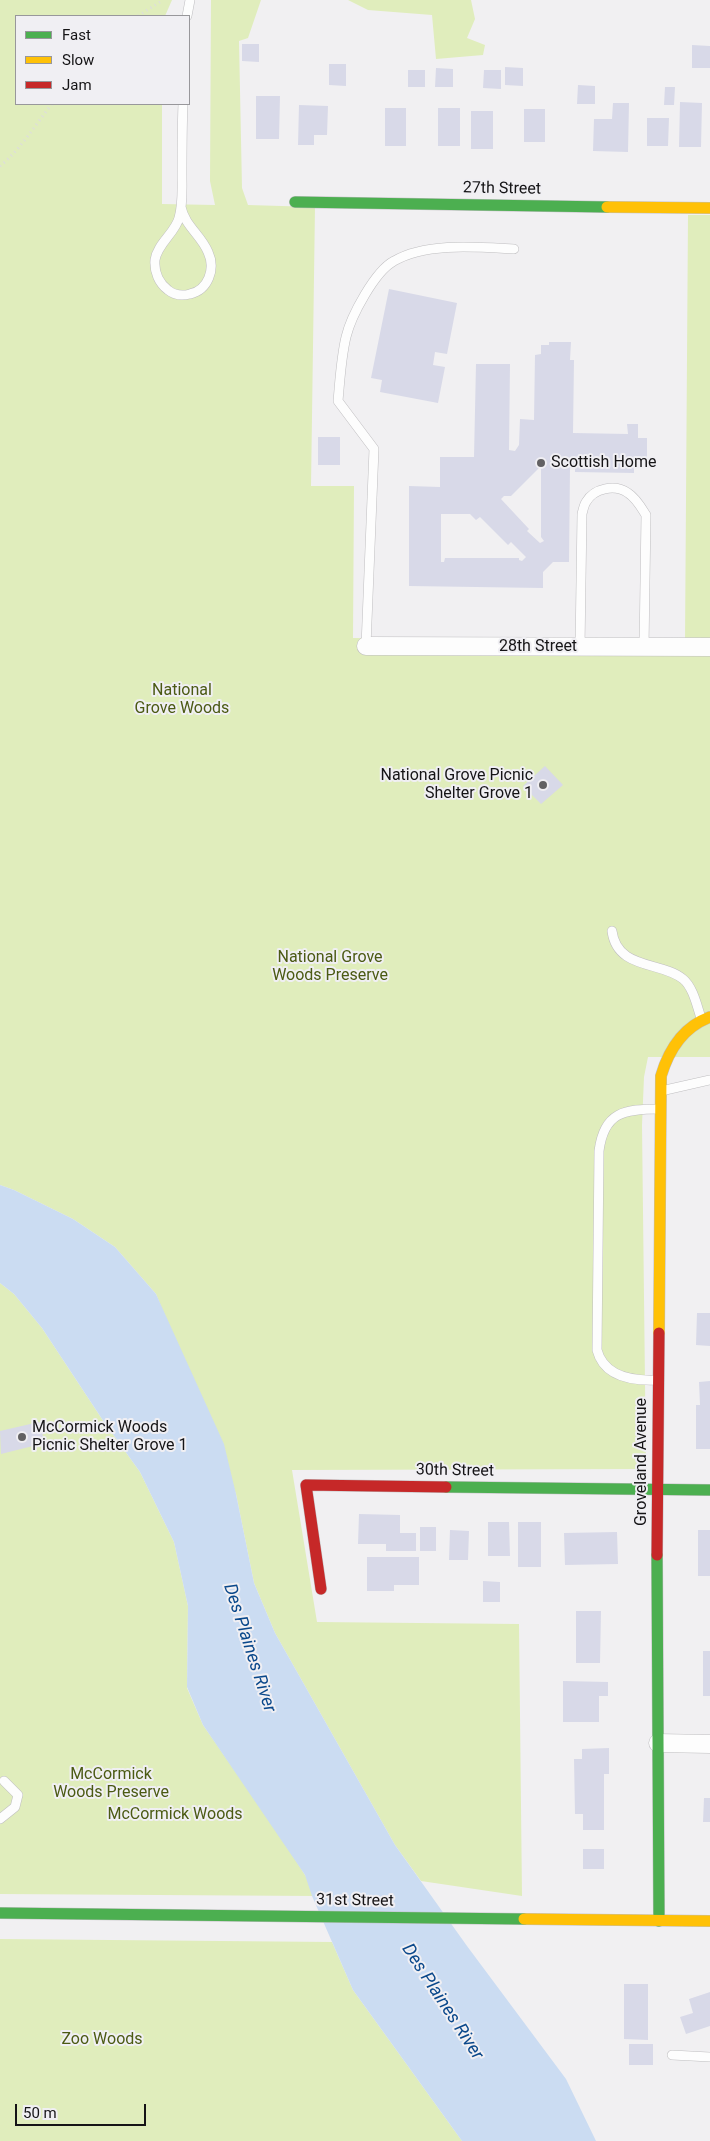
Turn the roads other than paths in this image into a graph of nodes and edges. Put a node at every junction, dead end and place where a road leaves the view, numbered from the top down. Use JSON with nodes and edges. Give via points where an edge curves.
{"nodes":[{"id":1,"x":190,"y":0,"type":"edge"},
{"id":2,"x":187,"y":15,"type":"edge"},
{"id":3,"x":183,"y":105,"type":"edge"},
{"id":4,"x":294,"y":202,"type":"dead end"},
{"id":5,"x":181,"y":207,"type":"junction"},
{"id":6,"x":710,"y":208,"type":"edge"},
{"id":7,"x":514,"y":249,"type":"dead end"},
{"id":8,"x":366,"y":646,"type":"joint"},
{"id":9,"x":710,"y":647,"type":"edge"},
{"id":10,"x":580,"y":648,"type":"junction"},
{"id":11,"x":644,"y":648,"type":"junction"},
{"id":12,"x":612,"y":931,"type":"dead end"},
{"id":13,"x":706,"y":1018,"type":"edge"},
{"id":14,"x":710,"y":1080,"type":"edge"},
{"id":15,"x":661,"y":1091,"type":"junction"},
{"id":16,"x":660,"y":1109,"type":"junction"},
{"id":17,"x":658,"y":1380,"type":"junction"},
{"id":18,"x":657,"y":1490,"type":"junction"},
{"id":19,"x":710,"y":1490,"type":"edge"},
{"id":20,"x":321,"y":1590,"type":"dead end"},
{"id":21,"x":658,"y":1744,"type":"junction"},
{"id":22,"x":710,"y":1744,"type":"edge"},
{"id":23,"x":4,"y":1781,"type":"dead end"},
{"id":24,"x":0,"y":1820,"type":"edge"},
{"id":25,"x":0,"y":1913,"type":"edge"},
{"id":26,"x":659,"y":1921,"type":"junction"},
{"id":27,"x":710,"y":1921,"type":"edge"},
{"id":28,"x":672,"y":2055,"type":"dead end"},
{"id":29,"x":710,"y":2056,"type":"edge"}],
"edges":[{"from":1,"to":2,"type":"lane"},
{"from":3,"to":5,"type":"lane"},
{"from":4,"to":6,"type":"street","name":"27th Street"},
{"from":5,"to":5,"type":"lane","via":[[183,216],[208,252],[211,268],[204,286],[185,296],[176,295],[160,281],[155,262],[156,254],[174,229]]},
{"from":7,"to":8,"type":"lane","via":[[459,246],[421,251],[393,261],[368,288],[346,336],[338,401],[374,449]]},
{"from":8,"to":10,"type":"street","name":"28th Street"},
{"from":9,"to":11,"type":"street","name":"28th Street"},
{"from":10,"to":11,"type":"street","name":"28th Street"},
{"from":10,"to":11,"type":"lane","via":[[582,514],[586,501],[605,488],[614,487],[628,493],[646,515]]},
{"from":12,"to":13,"type":"lane","via":[[616,946],[625,955],[686,982]]},
{"from":13,"to":15,"type":"street","name":"Groveland Avenue","via":[[687,1029],[669,1052],[661,1076]]},
{"from":14,"to":15,"type":"lane"},
{"from":15,"to":16,"type":"street","name":"Groveland Avenue"},
{"from":16,"to":17,"type":"street","name":"Groveland Avenue"},
{"from":16,"to":17,"type":"lane","via":[[614,1116],[601,1136],[597,1328],[600,1360],[613,1373]]},
{"from":17,"to":18,"type":"street","name":"Groveland Avenue"},
{"from":18,"to":19,"type":"street","name":"30th Street"},
{"from":18,"to":20,"type":"street","name":"30th Street","via":[[306,1485]]},
{"from":18,"to":21,"type":"street","name":"Groveland Avenue"},
{"from":21,"to":22,"type":"street"},
{"from":21,"to":26,"type":"street","name":"Groveland Avenue"},
{"from":23,"to":24,"type":"lane","via":[[18,1795],[17,1802]]},
{"from":25,"to":26,"type":"street","name":"31st Street"},
{"from":26,"to":27,"type":"street","name":"31st Street"},
{"from":28,"to":29,"type":"lane"}]}
